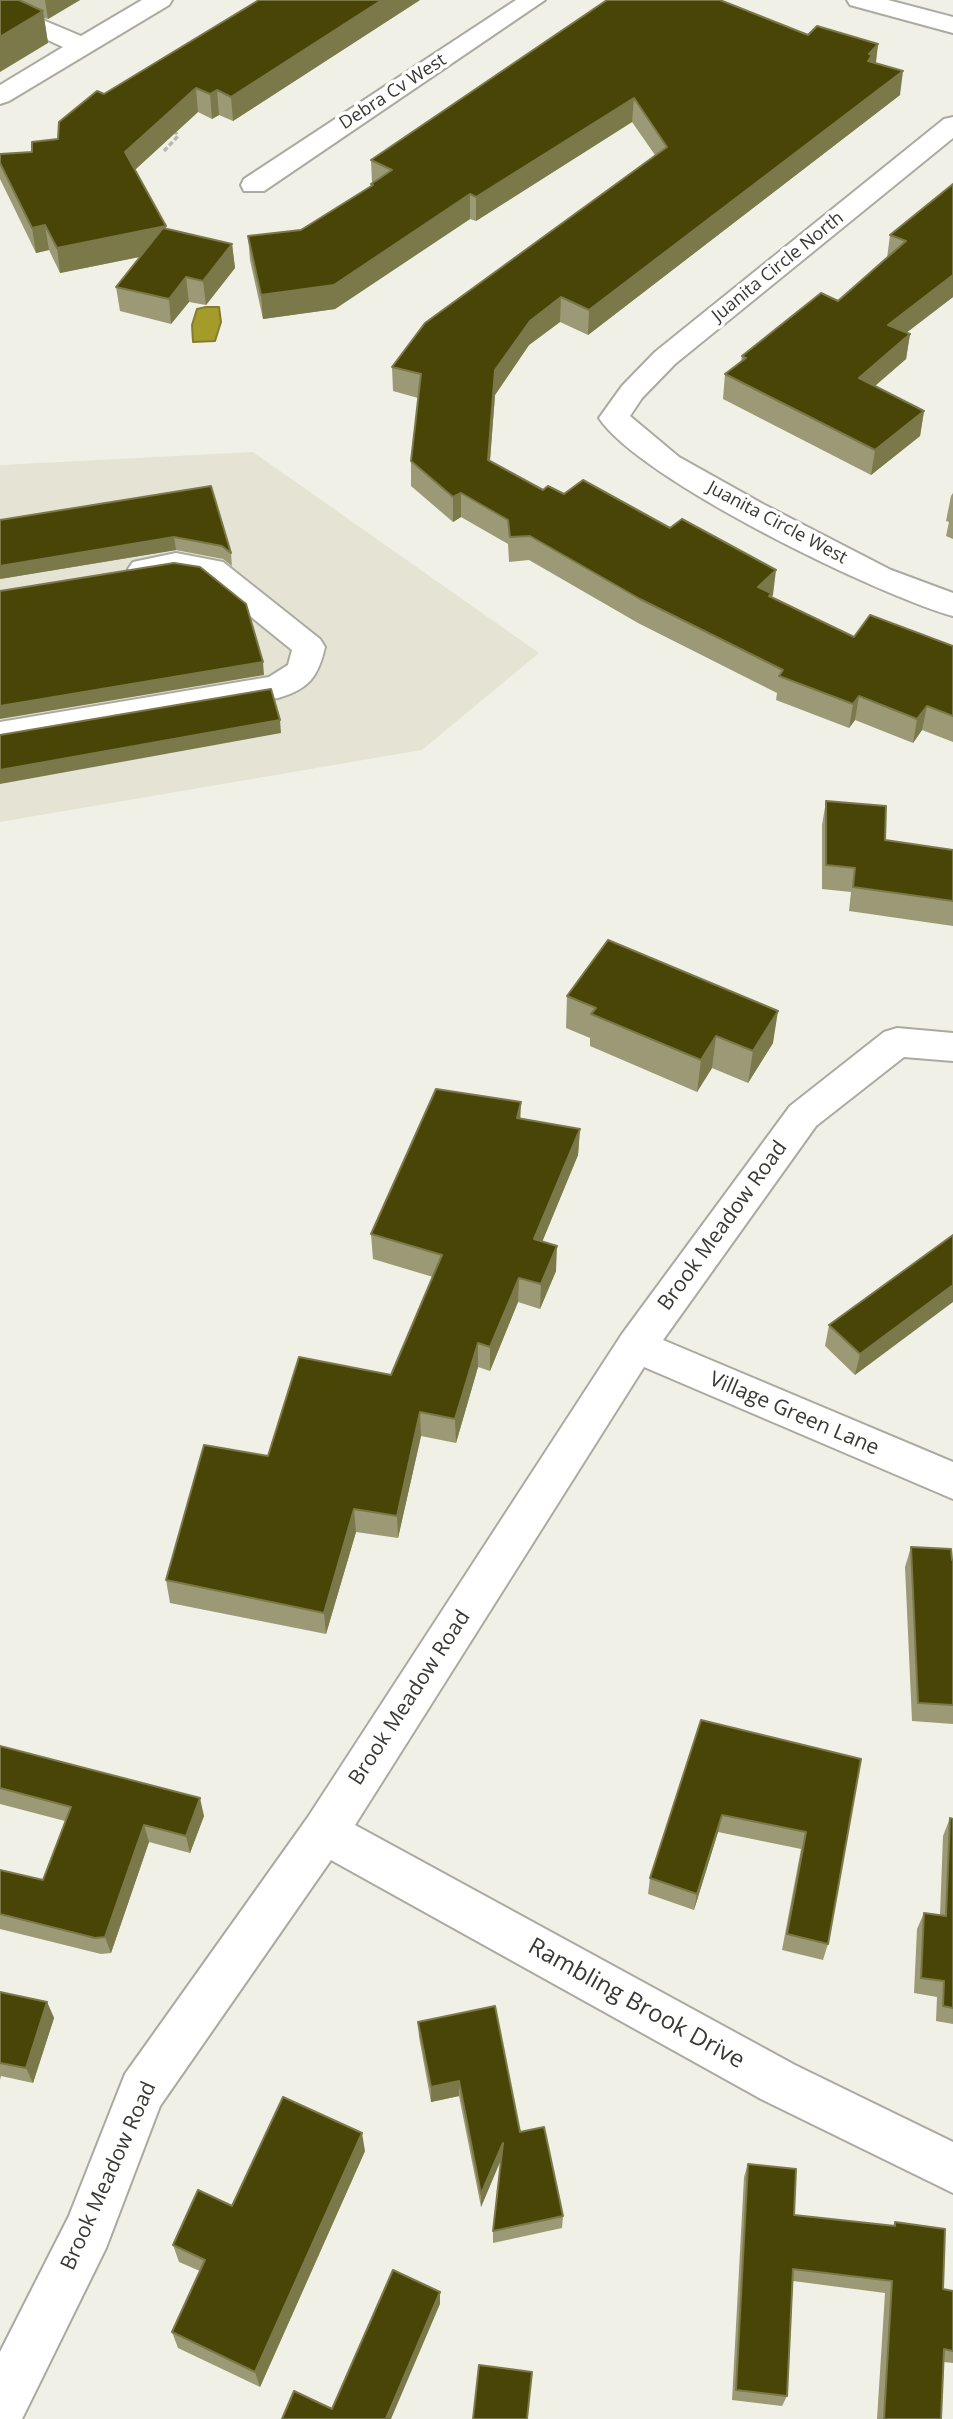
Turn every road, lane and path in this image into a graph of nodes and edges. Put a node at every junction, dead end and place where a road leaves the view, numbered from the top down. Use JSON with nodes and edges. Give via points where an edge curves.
{"nodes":[{"id":1,"x":160,"y":0,"type":"edge"},
{"id":2,"x":533,"y":0,"type":"edge"},
{"id":3,"x":859,"y":0,"type":"edge"},
{"id":4,"x":0,"y":9,"type":"edge"},
{"id":5,"x":953,"y":25,"type":"edge"},
{"id":6,"x":82,"y":46,"type":"junction"},
{"id":7,"x":0,"y":96,"type":"edge"},
{"id":8,"x":953,"y":125,"type":"edge"},
{"id":9,"x":170,"y":127,"type":"edge"},
{"id":10,"x":164,"y":151,"type":"dead end"},
{"id":11,"x":254,"y":185,"type":"dead end"},
{"id":12,"x":614,"y":418,"type":"joint"},
{"id":13,"x":108,"y":574,"type":"edge"},
{"id":14,"x":953,"y":605,"type":"edge"},
{"id":15,"x":0,"y":734,"type":"edge"},
{"id":16,"x":953,"y":1047,"type":"edge"},
{"id":17,"x":636,"y":1346,"type":"junction"},
{"id":18,"x":953,"y":1481,"type":"edge"},
{"id":19,"x":324,"y":1832,"type":"junction"},
{"id":20,"x":953,"y":2168,"type":"edge"},
{"id":21,"x":0,"y":2407,"type":"edge"}],
"edges":[{"from":1,"to":6,"type":"street"},
{"from":2,"to":11,"type":"street","name":"Debra Cv West"},
{"from":3,"to":5,"type":"street"},
{"from":4,"to":6,"type":"street"},
{"from":6,"to":7,"type":"street"},
{"from":8,"to":12,"type":"street","name":"Juanita Circle North","via":[[665,358]]},
{"from":9,"to":10,"type":"path","via":[[178,136]]},
{"from":12,"to":14,"type":"street","name":"Juanita Circle West","via":[[668,464],[763,517],[880,577]]},
{"from":13,"to":15,"type":"street","via":[[176,564],[212,569],[309,647],[303,670],[278,687]]},
{"from":16,"to":17,"type":"street","name":"Brook Meadow Road","via":[[897,1042],[803,1116]]},
{"from":17,"to":18,"type":"street","name":"Village Green Lane"},
{"from":17,"to":19,"type":"street","name":"Brook Meadow Road"},
{"from":19,"to":20,"type":"street","name":"Rambling Brook Drive","via":[[778,2082]]},
{"from":19,"to":21,"type":"street","name":"Brook Meadow Road","via":[[142,2091],[88,2230]]}]}
